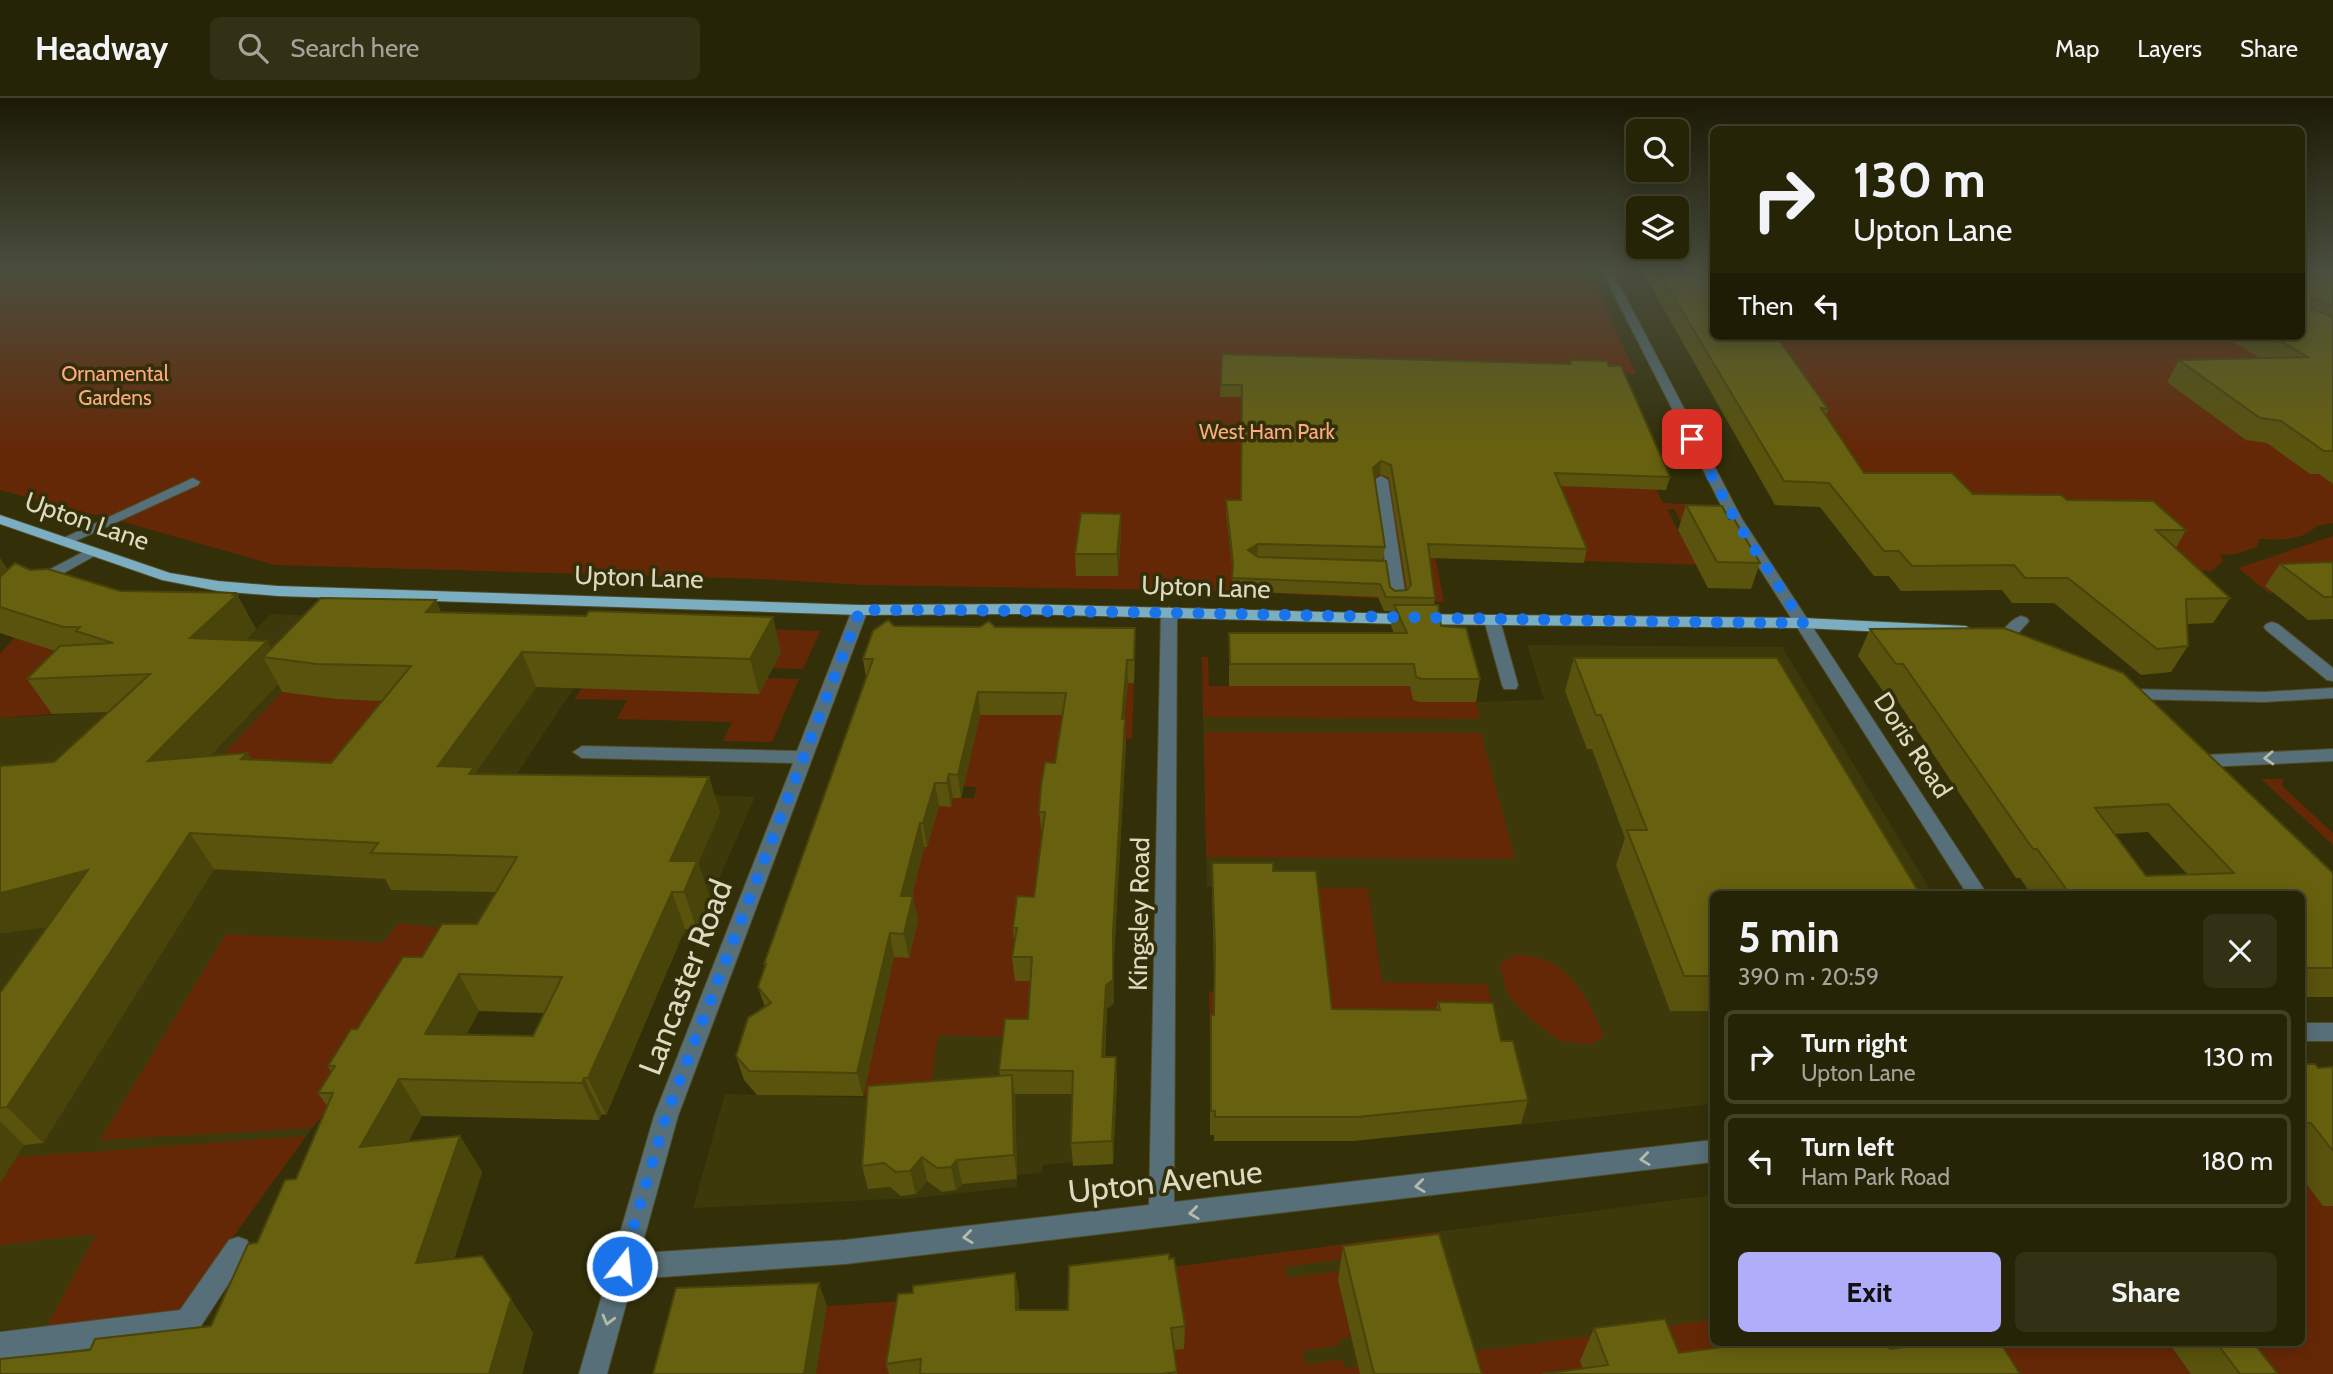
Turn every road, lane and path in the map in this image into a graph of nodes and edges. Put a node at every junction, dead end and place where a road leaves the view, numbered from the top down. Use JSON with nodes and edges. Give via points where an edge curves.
{"nodes":[{"id":1,"x":1636,"y":329,"type":"edge"},
{"id":2,"x":1381,"y":480,"type":"dead end"},
{"id":3,"x":193,"y":482,"type":"dead end"},
{"id":4,"x":0,"y":519,"type":"edge"},
{"id":5,"x":64,"y":541,"type":"junction"},
{"id":6,"x":93,"y":551,"type":"junction"},
{"id":7,"x":29,"y":593,"type":"edge"},
{"id":8,"x":1398,"y":598,"type":"edge"},
{"id":9,"x":860,"y":610,"type":"junction"},
{"id":10,"x":1169,"y":612,"type":"junction"},
{"id":11,"x":1492,"y":620,"type":"junction"},
{"id":12,"x":2021,"y":621,"type":"dead end"},
{"id":13,"x":1803,"y":623,"type":"junction"},
{"id":14,"x":2272,"y":627,"type":"dead end"},
{"id":15,"x":1994,"y":634,"type":"junction"},
{"id":16,"x":2027,"y":643,"type":"edge"},
{"id":17,"x":2333,"y":676,"type":"edge"},
{"id":18,"x":2114,"y":683,"type":"edge"},
{"id":19,"x":1510,"y":685,"type":"dead end"},
{"id":20,"x":2333,"y":693,"type":"edge"},
{"id":21,"x":2129,"y":694,"type":"junction"},
{"id":22,"x":2150,"y":710,"type":"edge"},
{"id":23,"x":582,"y":752,"type":"dead end"},
{"id":24,"x":2333,"y":755,"type":"edge"},
{"id":25,"x":804,"y":757,"type":"junction"},
{"id":26,"x":2201,"y":757,"type":"joint"},
{"id":27,"x":2222,"y":777,"type":"edge"},
{"id":28,"x":1975,"y":891,"type":"edge"},
{"id":29,"x":2305,"y":1032,"type":"edge"},
{"id":30,"x":2333,"y":1032,"type":"edge"},
{"id":31,"x":1710,"y":1151,"type":"edge"},
{"id":32,"x":1161,"y":1216,"type":"junction"},
{"id":33,"x":238,"y":1250,"type":"dead end"},
{"id":34,"x":622,"y":1266,"type":"junction"},
{"id":35,"x":0,"y":1346,"type":"edge"},
{"id":36,"x":593,"y":1374,"type":"edge"}],
"edges":[{"from":1,"to":13,"type":"street","name":"Doris Road","via":[[1723,498]]},
{"from":2,"to":8,"type":"street","via":[[1387,568]]},
{"from":3,"to":5,"type":"street"},
{"from":4,"to":5,"type":"main road","name":"Upton Lane"},
{"from":5,"to":6,"type":"main road","name":"Upton Lane"},
{"from":6,"to":7,"type":"street","via":[[48,576]]},
{"from":6,"to":9,"type":"main road","name":"Upton Lane","via":[[167,577],[278,591]]},
{"from":9,"to":10,"type":"main road","name":"Upton Lane"},
{"from":9,"to":25,"type":"street","name":"Lancaster Road"},
{"from":10,"to":11,"type":"main road","name":"Upton Lane"},
{"from":10,"to":32,"type":"street","name":"Kingsley Road"},
{"from":11,"to":13,"type":"main road","name":"Upton Lane"},
{"from":11,"to":19,"type":"street"},
{"from":12,"to":15,"type":"street"},
{"from":13,"to":15,"type":"main road","name":"Upton Lane"},
{"from":13,"to":28,"type":"street","name":"Doris Road"},
{"from":14,"to":17,"type":"street"},
{"from":15,"to":16,"type":"main road","name":"Upton Lane"},
{"from":18,"to":21,"type":"main road"},
{"from":20,"to":21,"type":"street","via":[[2264,697]]},
{"from":21,"to":22,"type":"main road"},
{"from":23,"to":25,"type":"street"},
{"from":24,"to":26,"type":"street","one_way":true},
{"from":25,"to":34,"type":"street","name":"Lancaster Road","via":[[666,1116]]},
{"from":26,"to":27,"type":"main road"},
{"from":29,"to":30,"type":"street"},
{"from":31,"to":32,"type":"street","name":"Upton Avenue","one_way":true},
{"from":32,"to":34,"type":"street","name":"Upton Avenue","one_way":true,"via":[[845,1252]]},
{"from":33,"to":35,"type":"street","via":[[189,1321]]},
{"from":34,"to":36,"type":"street","name":"Lancaster Road","one_way":true}]}
